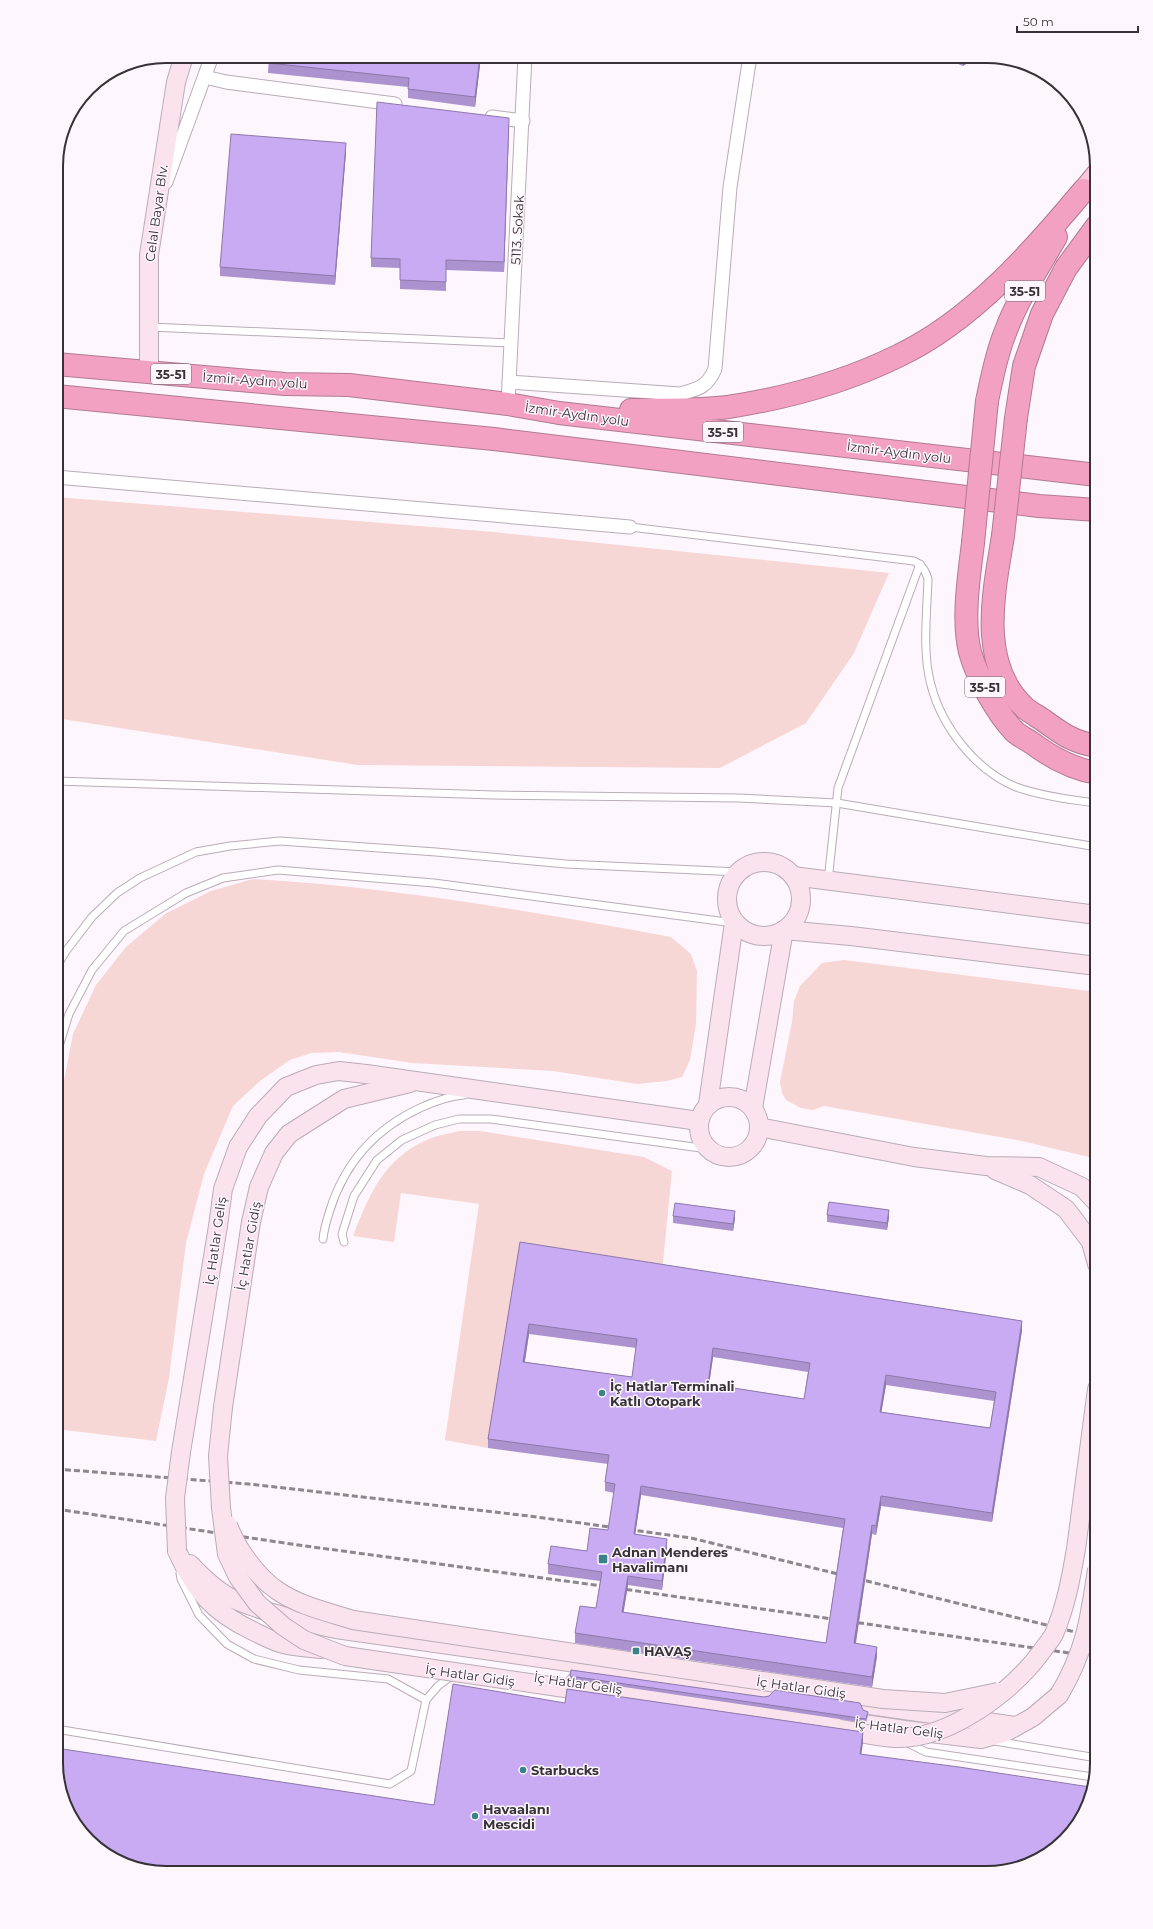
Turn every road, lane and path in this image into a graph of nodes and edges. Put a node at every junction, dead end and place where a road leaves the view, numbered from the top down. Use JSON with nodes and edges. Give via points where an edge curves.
{"nodes":[{"id":1,"x":182,"y":63,"type":"edge"},
{"id":2,"x":210,"y":63,"type":"edge"},
{"id":3,"x":526,"y":63,"type":"edge"},
{"id":4,"x":749,"y":63,"type":"edge"},
{"id":5,"x":205,"y":77,"type":"junction"},
{"id":6,"x":406,"y":106,"type":"edge"},
{"id":7,"x":476,"y":115,"type":"edge"},
{"id":8,"x":523,"y":121,"type":"junction"},
{"id":9,"x":1090,"y":183,"type":"edge"},
{"id":10,"x":1090,"y":184,"type":"edge"},
{"id":11,"x":156,"y":208,"type":"junction"},
{"id":12,"x":1090,"y":235,"type":"edge"},
{"id":13,"x":149,"y":327,"type":"junction"},
{"id":14,"x":511,"y":343,"type":"junction"},
{"id":15,"x":63,"y":365,"type":"edge"},
{"id":16,"x":149,"y":373,"type":"junction"},
{"id":17,"x":509,"y":382,"type":"junction"},
{"id":18,"x":63,"y":397,"type":"edge"},
{"id":19,"x":508,"y":404,"type":"junction"},
{"id":20,"x":558,"y":413,"type":"junction"},
{"id":21,"x":1090,"y":474,"type":"edge"},
{"id":22,"x":63,"y":478,"type":"edge"},
{"id":23,"x":1090,"y":509,"type":"edge"},
{"id":24,"x":630,"y":527,"type":"joint"},
{"id":25,"x":920,"y":564,"type":"junction"},
{"id":26,"x":1090,"y":744,"type":"edge"},
{"id":27,"x":1090,"y":772,"type":"edge"},
{"id":28,"x":63,"y":781,"type":"edge"},
{"id":29,"x":1090,"y":802,"type":"edge"},
{"id":30,"x":837,"y":803,"type":"junction"},
{"id":31,"x":1090,"y":846,"type":"edge"},
{"id":32,"x":739,"y":872,"type":"junction"},
{"id":33,"x":793,"y":876,"type":"junction"},
{"id":34,"x":828,"y":881,"type":"junction"},
{"id":35,"x":1090,"y":914,"type":"edge"},
{"id":36,"x":734,"y":922,"type":"junction"},
{"id":37,"x":784,"y":930,"type":"junction"},
{"id":38,"x":63,"y":956,"type":"edge"},
{"id":39,"x":1090,"y":965,"type":"edge"},
{"id":40,"x":63,"y":1033,"type":"edge"},
{"id":41,"x":420,"y":1081,"type":"junction"},
{"id":42,"x":500,"y":1092,"type":"junction"},
{"id":43,"x":708,"y":1104,"type":"junction"},
{"id":44,"x":753,"y":1108,"type":"junction"},
{"id":45,"x":699,"y":1121,"type":"junction"},
{"id":46,"x":759,"y":1127,"type":"junction"},
{"id":47,"x":708,"y":1149,"type":"junction"},
{"id":48,"x":986,"y":1166,"type":"junction"},
{"id":49,"x":1090,"y":1196,"type":"edge"},
{"id":50,"x":323,"y":1239,"type":"dead end"},
{"id":51,"x":1090,"y":1241,"type":"edge"},
{"id":52,"x":344,"y":1242,"type":"dead end"},
{"id":53,"x":1090,"y":1442,"type":"edge"},
{"id":54,"x":221,"y":1508,"type":"junction"},
{"id":55,"x":177,"y":1551,"type":"junction"},
{"id":56,"x":1090,"y":1620,"type":"edge"},
{"id":57,"x":464,"y":1666,"type":"junction"},
{"id":58,"x":1004,"y":1691,"type":"junction"},
{"id":59,"x":426,"y":1700,"type":"junction"},
{"id":60,"x":1017,"y":1726,"type":"junction"},
{"id":61,"x":63,"y":1730,"type":"edge"},
{"id":62,"x":899,"y":1738,"type":"junction"},
{"id":63,"x":981,"y":1738,"type":"junction"},
{"id":64,"x":1090,"y":1757,"type":"edge"},
{"id":65,"x":1089,"y":1776,"type":"edge"}],
"edges":[{"from":1,"to":11,"type":"street","name":"Celal Bayar Blv.","via":[[176,82]]},
{"from":2,"to":5,"type":"street"},
{"from":3,"to":8,"type":"street","name":"5113. Sokak"},
{"from":4,"to":17,"type":"street","via":[[730,187],[715,369],[710,381],[680,394]]},
{"from":5,"to":6,"type":"street"},
{"from":5,"to":11,"type":"street"},
{"from":7,"to":8,"type":"street"},
{"from":8,"to":14,"type":"street","name":"5113. Sokak"},
{"from":9,"to":20,"type":"highway","via":[[1040,242],[995,287],[963,315],[900,356],[803,392],[726,407]]},
{"from":10,"to":27,"type":"highway","number":"35-51","bridge":true,"via":[[1026,289],[1005,332],[994,367],[987,402],[969,574],[967,622],[970,652],[982,680],[996,707],[1015,731],[1064,764]]},
{"from":11,"to":13,"type":"street","name":"Celal Bayar Blv.","via":[[149,255]]},
{"from":12,"to":26,"type":"highway","bridge":true,"via":[[1066,268],[1042,314],[1024,366],[994,589],[992,639],[1000,670],[1012,692],[1025,708],[1070,739]]},
{"from":13,"to":14,"type":"lane"},
{"from":13,"to":16,"type":"street","name":"Celal Bayar Blv."},
{"from":14,"to":17,"type":"street","name":"5113. Sokak"},
{"from":15,"to":16,"type":"highway","name":"İzmir-Aydın yolu","number":"35-51"},
{"from":16,"to":19,"type":"highway","name":"İzmir-Aydın yolu","number":"35-51","via":[[285,384],[349,385]]},
{"from":17,"to":19,"type":"street","name":"5113. Sokak"},
{"from":18,"to":23,"type":"highway","via":[[494,439],[1031,505]]},
{"from":19,"to":20,"type":"highway","name":"İzmir-Aydın yolu","number":"35-51"},
{"from":20,"to":21,"type":"highway","name":"İzmir-Aydın yolu","number":"35-51"},
{"from":22,"to":24,"type":"street"},
{"from":24,"to":25,"type":"lane"},
{"from":25,"to":29,"type":"lane","via":[[928,579],[926,651],[931,685],[947,723],[960,744],[987,770],[1016,787]]},
{"from":25,"to":30,"type":"lane","via":[[842,772]]},
{"from":28,"to":30,"type":"lane","via":[[502,795],[739,798]]},
{"from":30,"to":31,"type":"lane"},
{"from":30,"to":34,"type":"lane"},
{"from":32,"to":33,"type":"street","via":[[749,865],[761,862],[773,863]]},
{"from":32,"to":36,"type":"street","via":[[727,893],[727,905]]},
{"from":32,"to":38,"type":"lane","via":[[566,864],[280,841],[230,846],[196,852],[140,878],[117,893],[92,917]]},
{"from":33,"to":34,"type":"street"},
{"from":33,"to":37,"type":"street","via":[[801,899],[796,916]]},
{"from":34,"to":35,"type":"street"},
{"from":36,"to":37,"type":"street","via":[[749,933],[760,936]]},
{"from":36,"to":40,"type":"lane","via":[[434,883],[278,870],[223,878],[186,893],[124,931],[92,970],[69,1014]]},
{"from":36,"to":43,"type":"street"},
{"from":37,"to":39,"type":"street"},
{"from":37,"to":44,"type":"street"},
{"from":41,"to":42,"type":"street","name":"İç Hatlar Geliş"},
{"from":41,"to":54,"type":"street","name":"İç Hatlar Gidiş","bridge":true,"via":[[344,1099],[289,1134],[274,1153],[259,1187],[251,1222],[223,1407],[218,1456]]},
{"from":41,"to":55,"type":"street","name":"İç Hatlar Geliş","bridge":true,"via":[[339,1071],[316,1075],[286,1087],[258,1116],[238,1147],[222,1189],[181,1452],[175,1498]]},
{"from":42,"to":45,"type":"street","name":"İç Hatlar Geliş"},
{"from":42,"to":50,"type":"lane","via":[[458,1095],[432,1103],[405,1115],[382,1130],[344,1175],[334,1196]]},
{"from":43,"to":44,"type":"street","via":[[727,1096],[741,1099]]},
{"from":43,"to":45,"type":"street"},
{"from":44,"to":46,"type":"street","via":[[758,1117]]},
{"from":45,"to":47,"type":"street","via":[[702,1141]]},
{"from":46,"to":47,"type":"street","via":[[752,1146],[736,1156],[726,1157]]},
{"from":46,"to":48,"type":"street","via":[[914,1158]]},
{"from":47,"to":52,"type":"lane","via":[[491,1119],[459,1119],[435,1124],[402,1140],[377,1160],[354,1196],[342,1234]]},
{"from":48,"to":49,"type":"street","via":[[1038,1167],[1082,1187]]},
{"from":48,"to":51,"type":"street","via":[[1030,1185],[1066,1209]]},
{"from":53,"to":58,"type":"street","name":"İç Hatlar Gidiş","bridge":true,"via":[[1067,1598],[1054,1635],[1029,1669]]},
{"from":54,"to":58,"type":"street","name":"İç Hatlar Gidiş","bridge":true,"via":[[232,1538],[248,1563],[277,1591],[308,1607],[353,1620],[883,1699],[945,1703]]},
{"from":54,"to":62,"type":"street","name":"İç Hatlar Gidiş","bridge":true,"via":[[227,1554],[238,1577],[257,1603],[304,1640],[345,1656]]},
{"from":55,"to":57,"type":"street","name":"İç Hatlar Geliş","via":[[188,1575],[204,1598],[237,1624],[260,1635],[286,1645]]},
{"from":55,"to":59,"type":"lane","via":[[181,1579],[199,1615],[227,1644],[254,1659],[300,1670],[388,1679]]},
{"from":55,"to":60,"type":"street","name":"İç Hatlar Geliş","via":[[202,1577],[232,1598],[287,1618],[336,1629]]},
{"from":56,"to":60,"type":"street","name":"İç Hatlar Geliş","bridge":true,"via":[[1072,1673],[1059,1695],[1033,1718]]},
{"from":57,"to":59,"type":"lane","via":[[438,1686]]},
{"from":57,"to":63,"type":"street","name":"İç Hatlar Geliş","via":[[905,1730]]},
{"from":58,"to":62,"type":"street","name":"İç Hatlar Gidiş","bridge":true,"via":[[990,1703],[952,1725],[932,1732]]},
{"from":59,"to":61,"type":"lane","via":[[411,1771],[390,1784]]},
{"from":60,"to":63,"type":"street","name":"İç Hatlar Geliş","via":[[1006,1732]]},
{"from":62,"to":65,"type":"lane","via":[[926,1752]]},
{"from":63,"to":64,"type":"lane"}]}
